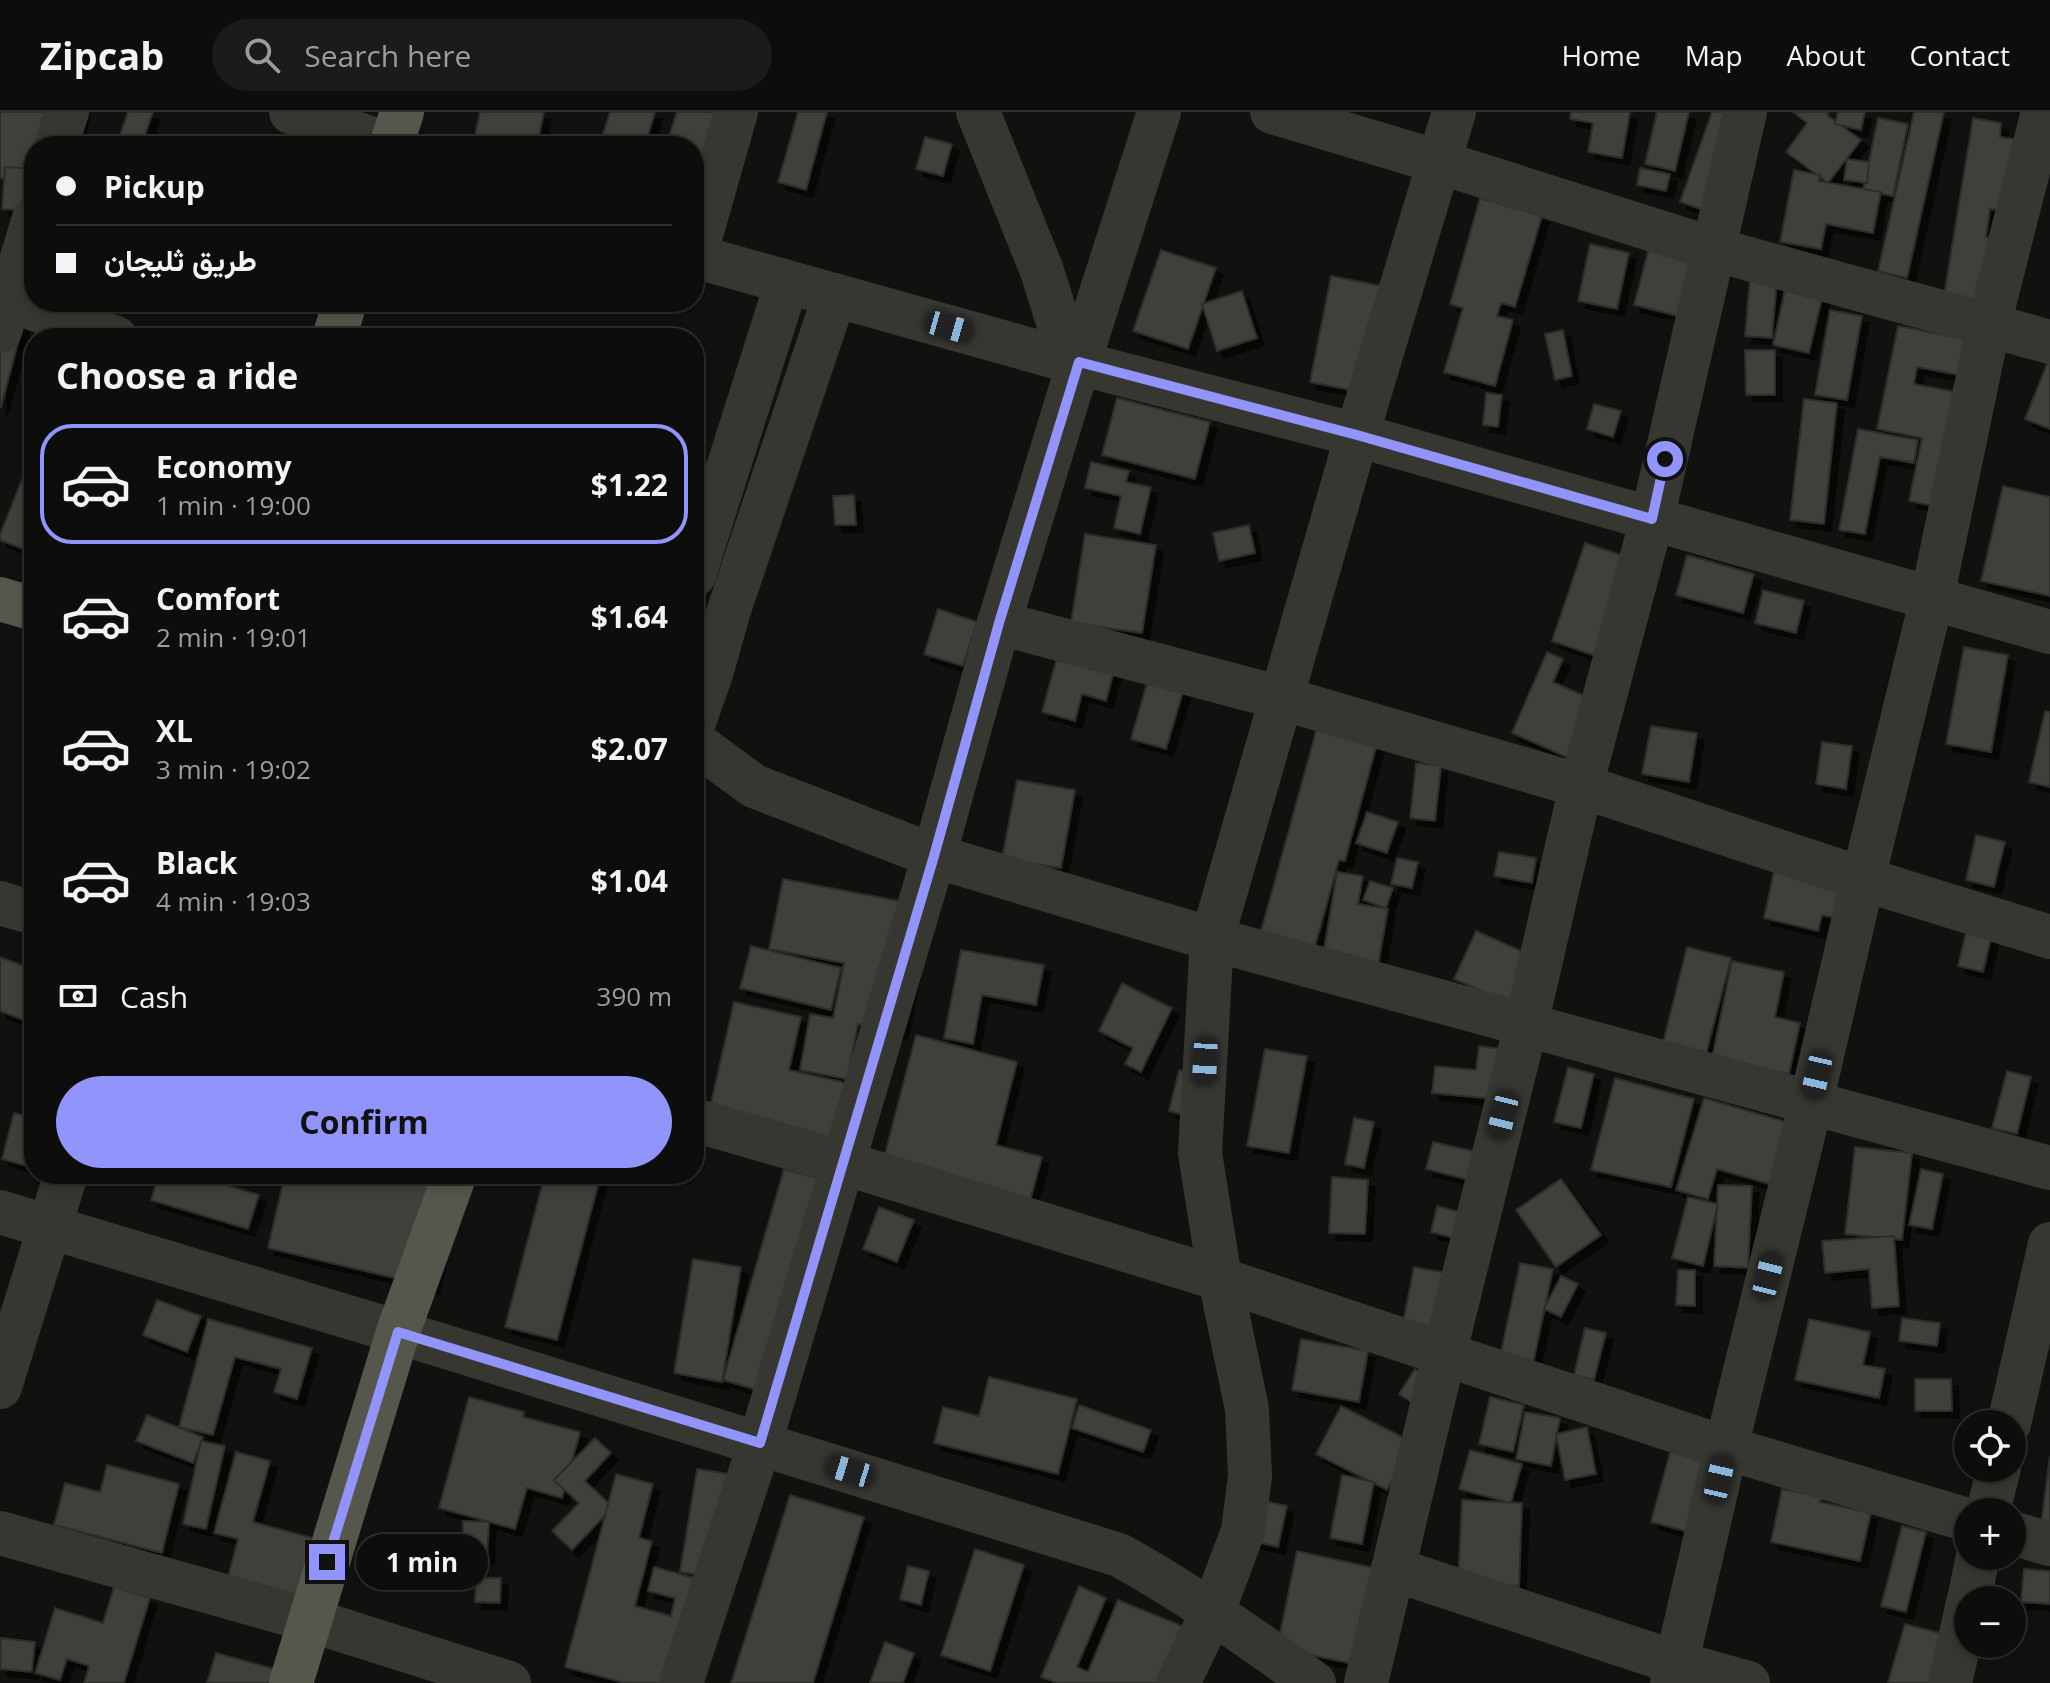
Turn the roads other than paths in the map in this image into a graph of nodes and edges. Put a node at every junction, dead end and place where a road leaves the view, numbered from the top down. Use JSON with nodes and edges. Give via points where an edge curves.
{"nodes":[{"id":1,"x":67,"y":112,"type":"edge"},
{"id":2,"x":291,"y":112,"type":"edge"},
{"id":3,"x":402,"y":112,"type":"edge"},
{"id":4,"x":736,"y":112,"type":"edge"},
{"id":5,"x":978,"y":112,"type":"edge"},
{"id":6,"x":1159,"y":112,"type":"edge"},
{"id":7,"x":1272,"y":112,"type":"edge"},
{"id":8,"x":1454,"y":112,"type":"edge"},
{"id":9,"x":1745,"y":112,"type":"edge"},
{"id":10,"x":2043,"y":112,"type":"edge"},
{"id":11,"x":59,"y":136,"type":"edge"},
{"id":12,"x":362,"y":136,"type":"edge"},
{"id":13,"x":395,"y":136,"type":"edge"},
{"id":14,"x":1439,"y":162,"type":"junction"},
{"id":15,"x":704,"y":222,"type":"edge"},
{"id":16,"x":24,"y":247,"type":"edge"},
{"id":17,"x":1713,"y":249,"type":"junction"},
{"id":18,"x":704,"y":259,"type":"edge"},
{"id":19,"x":787,"y":282,"type":"junction"},
{"id":20,"x":835,"y":295,"type":"junction"},
{"id":21,"x":3,"y":309,"type":"edge"},
{"id":22,"x":1989,"y":324,"type":"junction"},
{"id":23,"x":77,"y":328,"type":"edge"},
{"id":24,"x":2048,"y":341,"type":"edge"},
{"id":25,"x":1071,"y":360,"type":"junction"},
{"id":26,"x":1357,"y":435,"type":"junction"},
{"id":27,"x":1652,"y":519,"type":"junction"},
{"id":28,"x":704,"y":543,"type":"edge"},
{"id":29,"x":1932,"y":598,"type":"junction"},
{"id":30,"x":0,"y":599,"type":"edge"},
{"id":31,"x":24,"y":606,"type":"edge"},
{"id":32,"x":999,"y":623,"type":"junction"},
{"id":33,"x":2050,"y":632,"type":"edge"},
{"id":34,"x":704,"y":692,"type":"edge"},
{"id":35,"x":1281,"y":698,"type":"junction"},
{"id":36,"x":704,"y":749,"type":"edge"},
{"id":37,"x":704,"y":785,"type":"edge"},
{"id":38,"x":754,"y":786,"type":"junction"},
{"id":39,"x":1581,"y":786,"type":"junction"},
{"id":40,"x":934,"y":856,"type":"junction"},
{"id":41,"x":1863,"y":879,"type":"junction"},
{"id":42,"x":0,"y":903,"type":"edge"},
{"id":43,"x":24,"y":910,"type":"edge"},
{"id":44,"x":2050,"y":937,"type":"edge"},
{"id":45,"x":1212,"y":939,"type":"junction"},
{"id":46,"x":1526,"y":1025,"type":"junction"},
{"id":47,"x":1811,"y":1103,"type":"junction"},
{"id":48,"x":704,"y":1123,"type":"edge"},
{"id":49,"x":844,"y":1163,"type":"junction"},
{"id":50,"x":2050,"y":1168,"type":"edge"},
{"id":51,"x":63,"y":1184,"type":"edge"},
{"id":52,"x":451,"y":1184,"type":"edge"},
{"id":53,"x":0,"y":1212,"type":"edge"},
{"id":54,"x":49,"y":1227,"type":"junction"},
{"id":55,"x":2050,"y":1244,"type":"edge"},
{"id":56,"x":1220,"y":1279,"type":"junction"},
{"id":57,"x":398,"y":1332,"type":"junction"},
{"id":58,"x":1444,"y":1355,"type":"junction"},
{"id":59,"x":0,"y":1387,"type":"edge"},
{"id":60,"x":2025,"y":1403,"type":"edge"},
{"id":61,"x":760,"y":1443,"type":"junction"},
{"id":62,"x":1726,"y":1448,"type":"junction"},
{"id":63,"x":1954,"y":1516,"type":"edge"},
{"id":64,"x":0,"y":1533,"type":"edge"},
{"id":65,"x":2026,"y":1537,"type":"edge"},
{"id":66,"x":2050,"y":1544,"type":"edge"},
{"id":67,"x":1393,"y":1569,"type":"junction"},
{"id":68,"x":1213,"y":1611,"type":"junction"},
{"id":69,"x":310,"y":1620,"type":"junction"},
{"id":70,"x":1956,"y":1658,"type":"edge"},
{"id":71,"x":1674,"y":1673,"type":"edge"},
{"id":72,"x":291,"y":1683,"type":"edge"},
{"id":73,"x":509,"y":1683,"type":"edge"},
{"id":74,"x":681,"y":1683,"type":"edge"},
{"id":75,"x":1178,"y":1683,"type":"edge"},
{"id":76,"x":1314,"y":1683,"type":"edge"},
{"id":77,"x":1366,"y":1683,"type":"edge"},
{"id":78,"x":1748,"y":1683,"type":"edge"},
{"id":79,"x":1950,"y":1683,"type":"edge"}],
"edges":[{"from":1,"to":11,"type":"street"},
{"from":2,"to":12,"type":"street"},
{"from":3,"to":13,"type":"main road"},
{"from":4,"to":15,"type":"street"},
{"from":5,"to":25,"type":"street","via":[[1042,271]]},
{"from":6,"to":25,"type":"street"},
{"from":7,"to":14,"type":"street"},
{"from":8,"to":14,"type":"street"},
{"from":9,"to":17,"type":"street"},
{"from":10,"to":22,"type":"street"},
{"from":14,"to":17,"type":"street"},
{"from":14,"to":26,"type":"street"},
{"from":16,"to":21,"type":"street"},
{"from":17,"to":22,"type":"street"},
{"from":17,"to":27,"type":"street"},
{"from":18,"to":19,"type":"street"},
{"from":19,"to":20,"type":"street"},
{"from":19,"to":28,"type":"street"},
{"from":20,"to":25,"type":"street"},
{"from":20,"to":34,"type":"street"},
{"from":21,"to":23,"type":"street"},
{"from":22,"to":24,"type":"street"},
{"from":22,"to":29,"type":"street"},
{"from":25,"to":26,"type":"street"},
{"from":25,"to":32,"type":"street"},
{"from":26,"to":27,"type":"street"},
{"from":26,"to":35,"type":"street"},
{"from":27,"to":29,"type":"street"},
{"from":27,"to":39,"type":"street"},
{"from":29,"to":33,"type":"street"},
{"from":29,"to":41,"type":"street"},
{"from":30,"to":31,"type":"main road"},
{"from":32,"to":35,"type":"street"},
{"from":32,"to":40,"type":"street"},
{"from":35,"to":39,"type":"street"},
{"from":35,"to":45,"type":"street"},
{"from":36,"to":38,"type":"street"},
{"from":37,"to":38,"type":"street"},
{"from":38,"to":40,"type":"street"},
{"from":39,"to":41,"type":"street"},
{"from":39,"to":46,"type":"street"},
{"from":40,"to":45,"type":"street"},
{"from":40,"to":49,"type":"street"},
{"from":41,"to":44,"type":"street"},
{"from":41,"to":47,"type":"street"},
{"from":42,"to":43,"type":"street"},
{"from":45,"to":46,"type":"street"},
{"from":45,"to":56,"type":"street","via":[[1200,1153]]},
{"from":46,"to":47,"type":"street"},
{"from":46,"to":58,"type":"street"},
{"from":47,"to":50,"type":"street"},
{"from":47,"to":62,"type":"street"},
{"from":48,"to":49,"type":"street"},
{"from":49,"to":56,"type":"street"},
{"from":49,"to":61,"type":"street"},
{"from":51,"to":54,"type":"street"},
{"from":52,"to":57,"type":"main road"},
{"from":53,"to":54,"type":"street"},
{"from":54,"to":57,"type":"street"},
{"from":54,"to":59,"type":"street"},
{"from":55,"to":60,"type":"street"},
{"from":56,"to":58,"type":"street"},
{"from":56,"to":68,"type":"street","via":[[1247,1409],[1250,1476],[1243,1531]]},
{"from":57,"to":61,"type":"street"},
{"from":57,"to":69,"type":"main road"},
{"from":58,"to":62,"type":"street"},
{"from":58,"to":67,"type":"street"},
{"from":61,"to":68,"type":"street","via":[[1119,1555]]},
{"from":61,"to":74,"type":"street"},
{"from":62,"to":63,"type":"street"},
{"from":62,"to":71,"type":"street"},
{"from":64,"to":69,"type":"street"},
{"from":65,"to":66,"type":"street"},
{"from":67,"to":71,"type":"street"},
{"from":67,"to":77,"type":"street"},
{"from":68,"to":75,"type":"street"},
{"from":68,"to":76,"type":"street"},
{"from":69,"to":72,"type":"main road"},
{"from":69,"to":73,"type":"street"},
{"from":70,"to":79,"type":"street"},
{"from":71,"to":78,"type":"street"}]}
